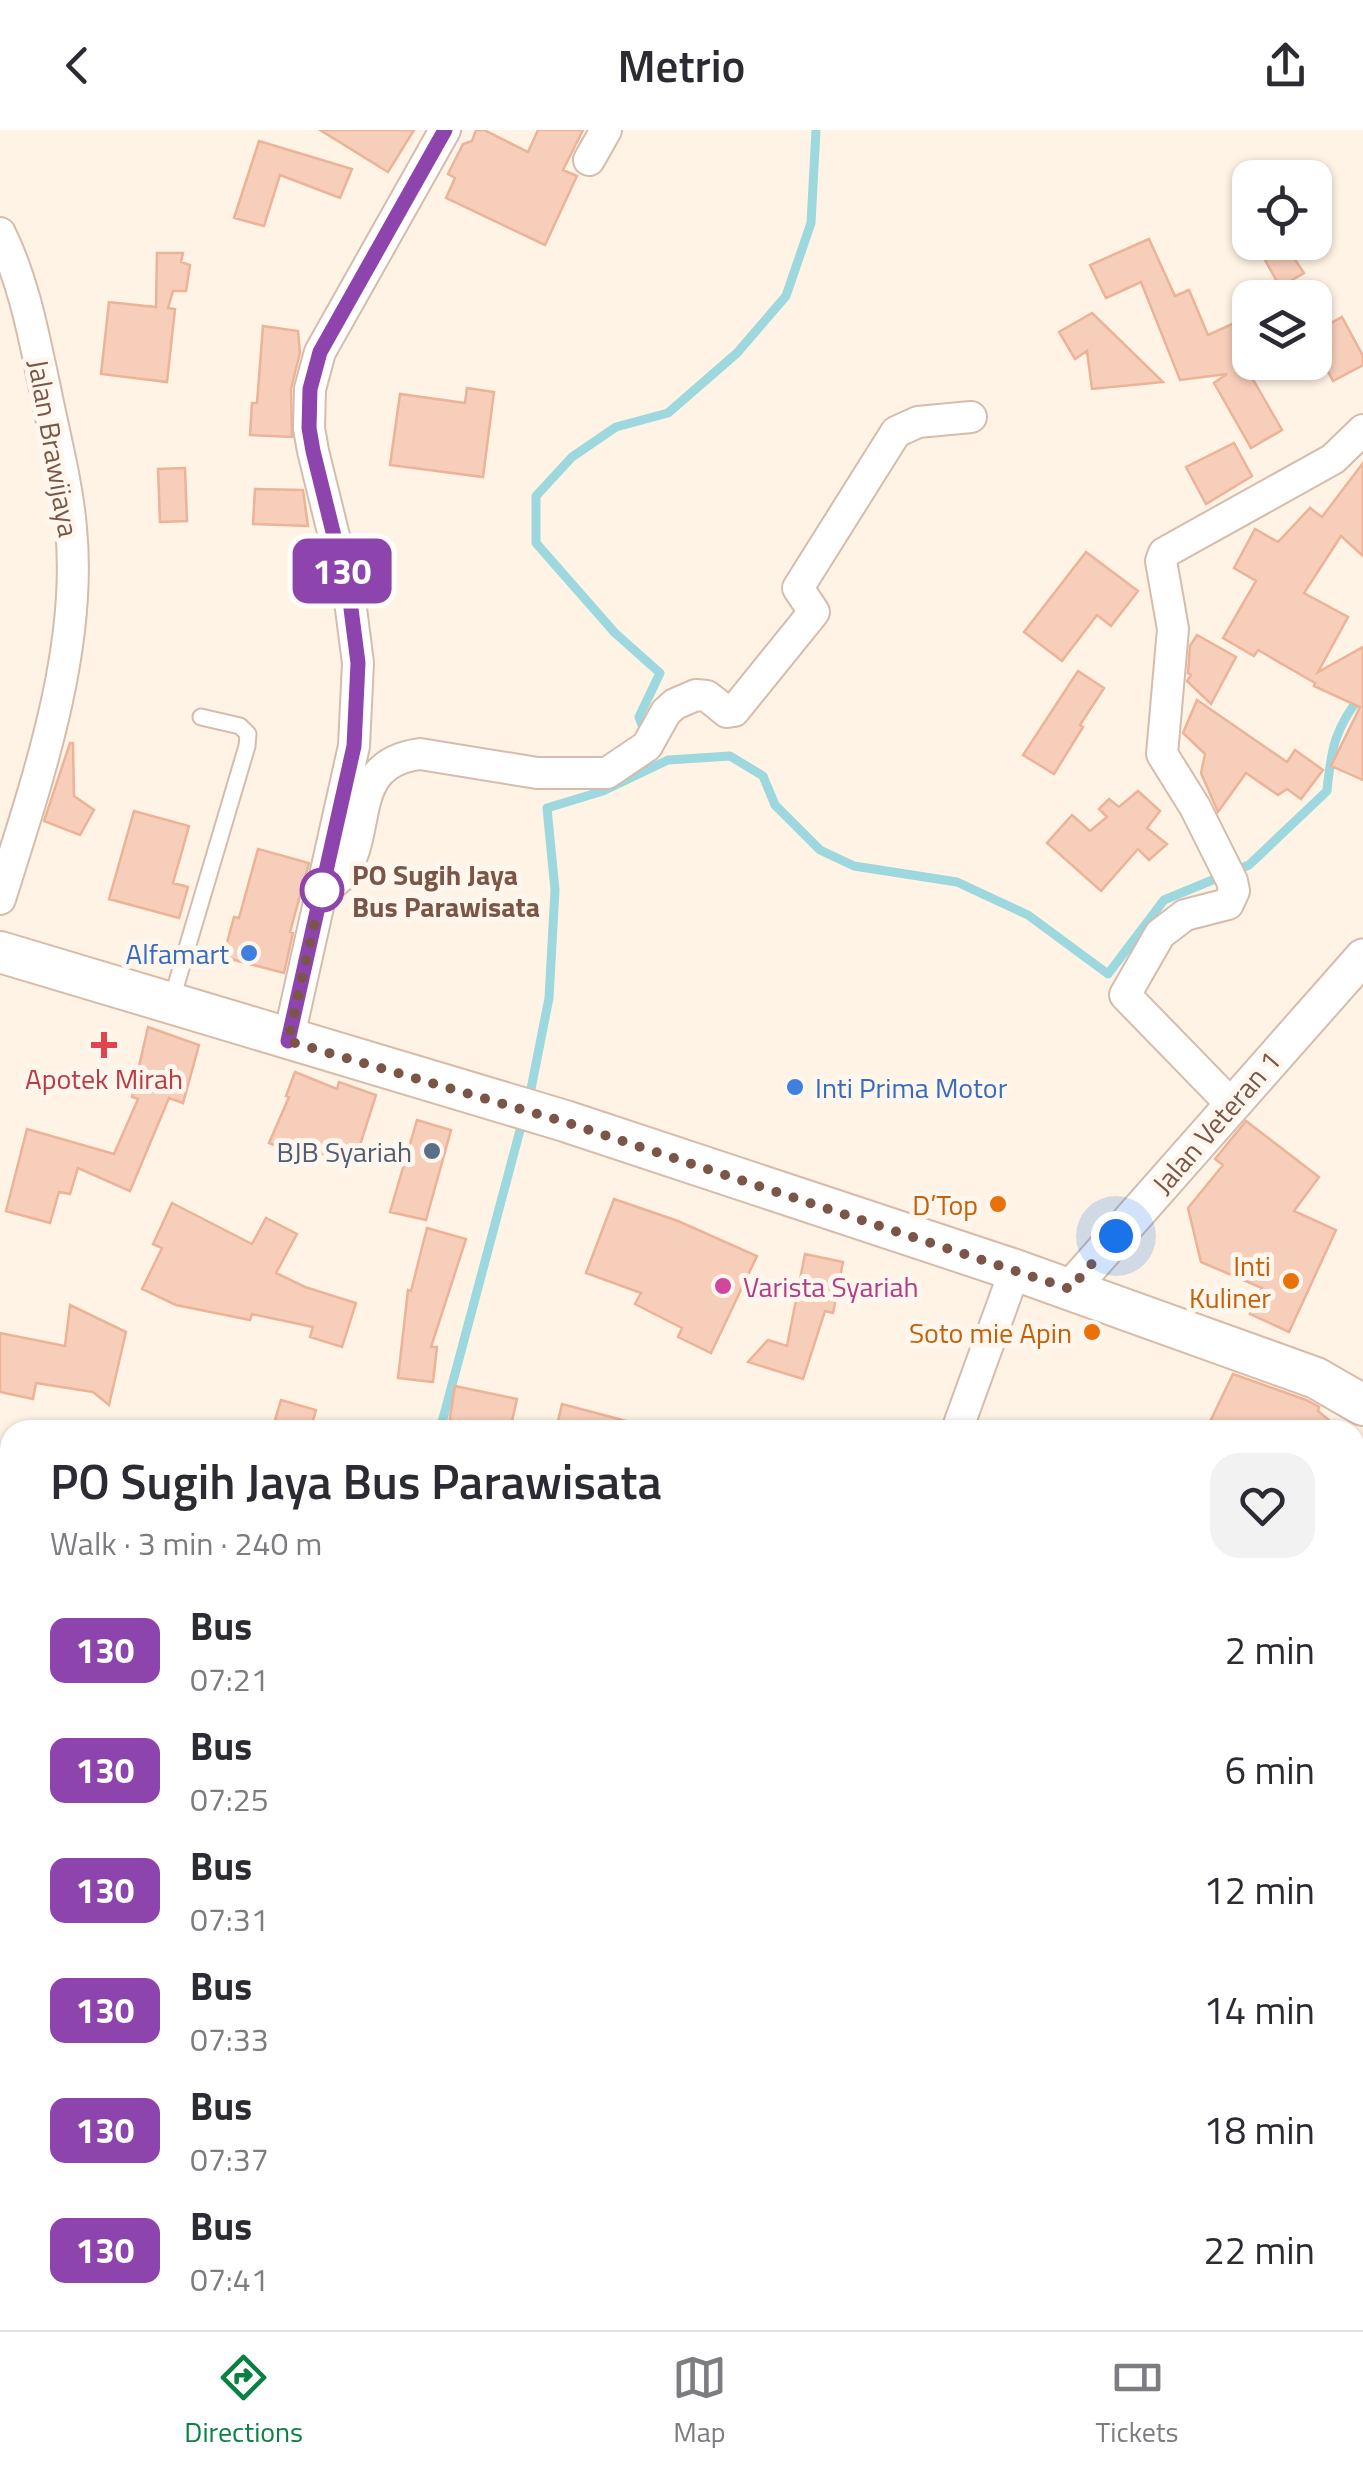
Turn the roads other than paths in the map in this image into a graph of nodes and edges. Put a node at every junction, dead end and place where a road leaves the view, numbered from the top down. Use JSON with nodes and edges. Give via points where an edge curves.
{"nodes":[{"id":1,"x":445,"y":130,"type":"edge"},
{"id":2,"x":606,"y":130,"type":"edge"},
{"id":3,"x":588,"y":160,"type":"dead end"},
{"id":4,"x":0,"y":233,"type":"edge"},
{"id":5,"x":971,"y":417,"type":"dead end"},
{"id":6,"x":1363,"y":430,"type":"edge"},
{"id":7,"x":201,"y":717,"type":"dead end"},
{"id":8,"x":322,"y":892,"type":"junction"},
{"id":9,"x":0,"y":900,"type":"edge"},
{"id":10,"x":0,"y":952,"type":"edge"},
{"id":11,"x":1363,"y":956,"type":"edge"},
{"id":12,"x":171,"y":1002,"type":"junction"},
{"id":13,"x":288,"y":1041,"type":"junction"},
{"id":14,"x":1230,"y":1104,"type":"junction"},
{"id":15,"x":1015,"y":1270,"type":"junction"},
{"id":16,"x":1070,"y":1289,"type":"junction"},
{"id":17,"x":1363,"y":1406,"type":"edge"},
{"id":18,"x":961,"y":1420,"type":"edge"}],
"edges":[{"from":1,"to":8,"type":"street","via":[[313,370],[309,428],[358,663],[354,746]]},
{"from":2,"to":3,"type":"street"},
{"from":4,"to":9,"type":"street","name":"Jalan Brawijaya","via":[[25,293],[72,532],[69,609],[46,754]]},
{"from":5,"to":8,"type":"street","via":[[904,426],[887,443],[798,588],[814,612],[734,711],[707,696],[684,698],[666,712],[647,746],[607,773],[537,773],[404,756],[370,782],[342,875]]},
{"from":6,"to":14,"type":"street","via":[[1333,460],[1160,561],[1173,629],[1162,754],[1234,891],[1228,904],[1185,914],[1160,934],[1124,995]]},
{"from":7,"to":12,"type":"lane","via":[[240,726],[247,746]]},
{"from":8,"to":13,"type":"street"},
{"from":10,"to":12,"type":"main road"},
{"from":11,"to":14,"type":"street","name":"Jalan Veteran 1"},
{"from":12,"to":13,"type":"main road"},
{"from":13,"to":15,"type":"main road","via":[[499,1101]]},
{"from":14,"to":16,"type":"street","name":"Jalan Veteran 1"},
{"from":15,"to":16,"type":"main road"},
{"from":15,"to":18,"type":"street"},
{"from":16,"to":17,"type":"main road","via":[[1316,1378]]}]}
